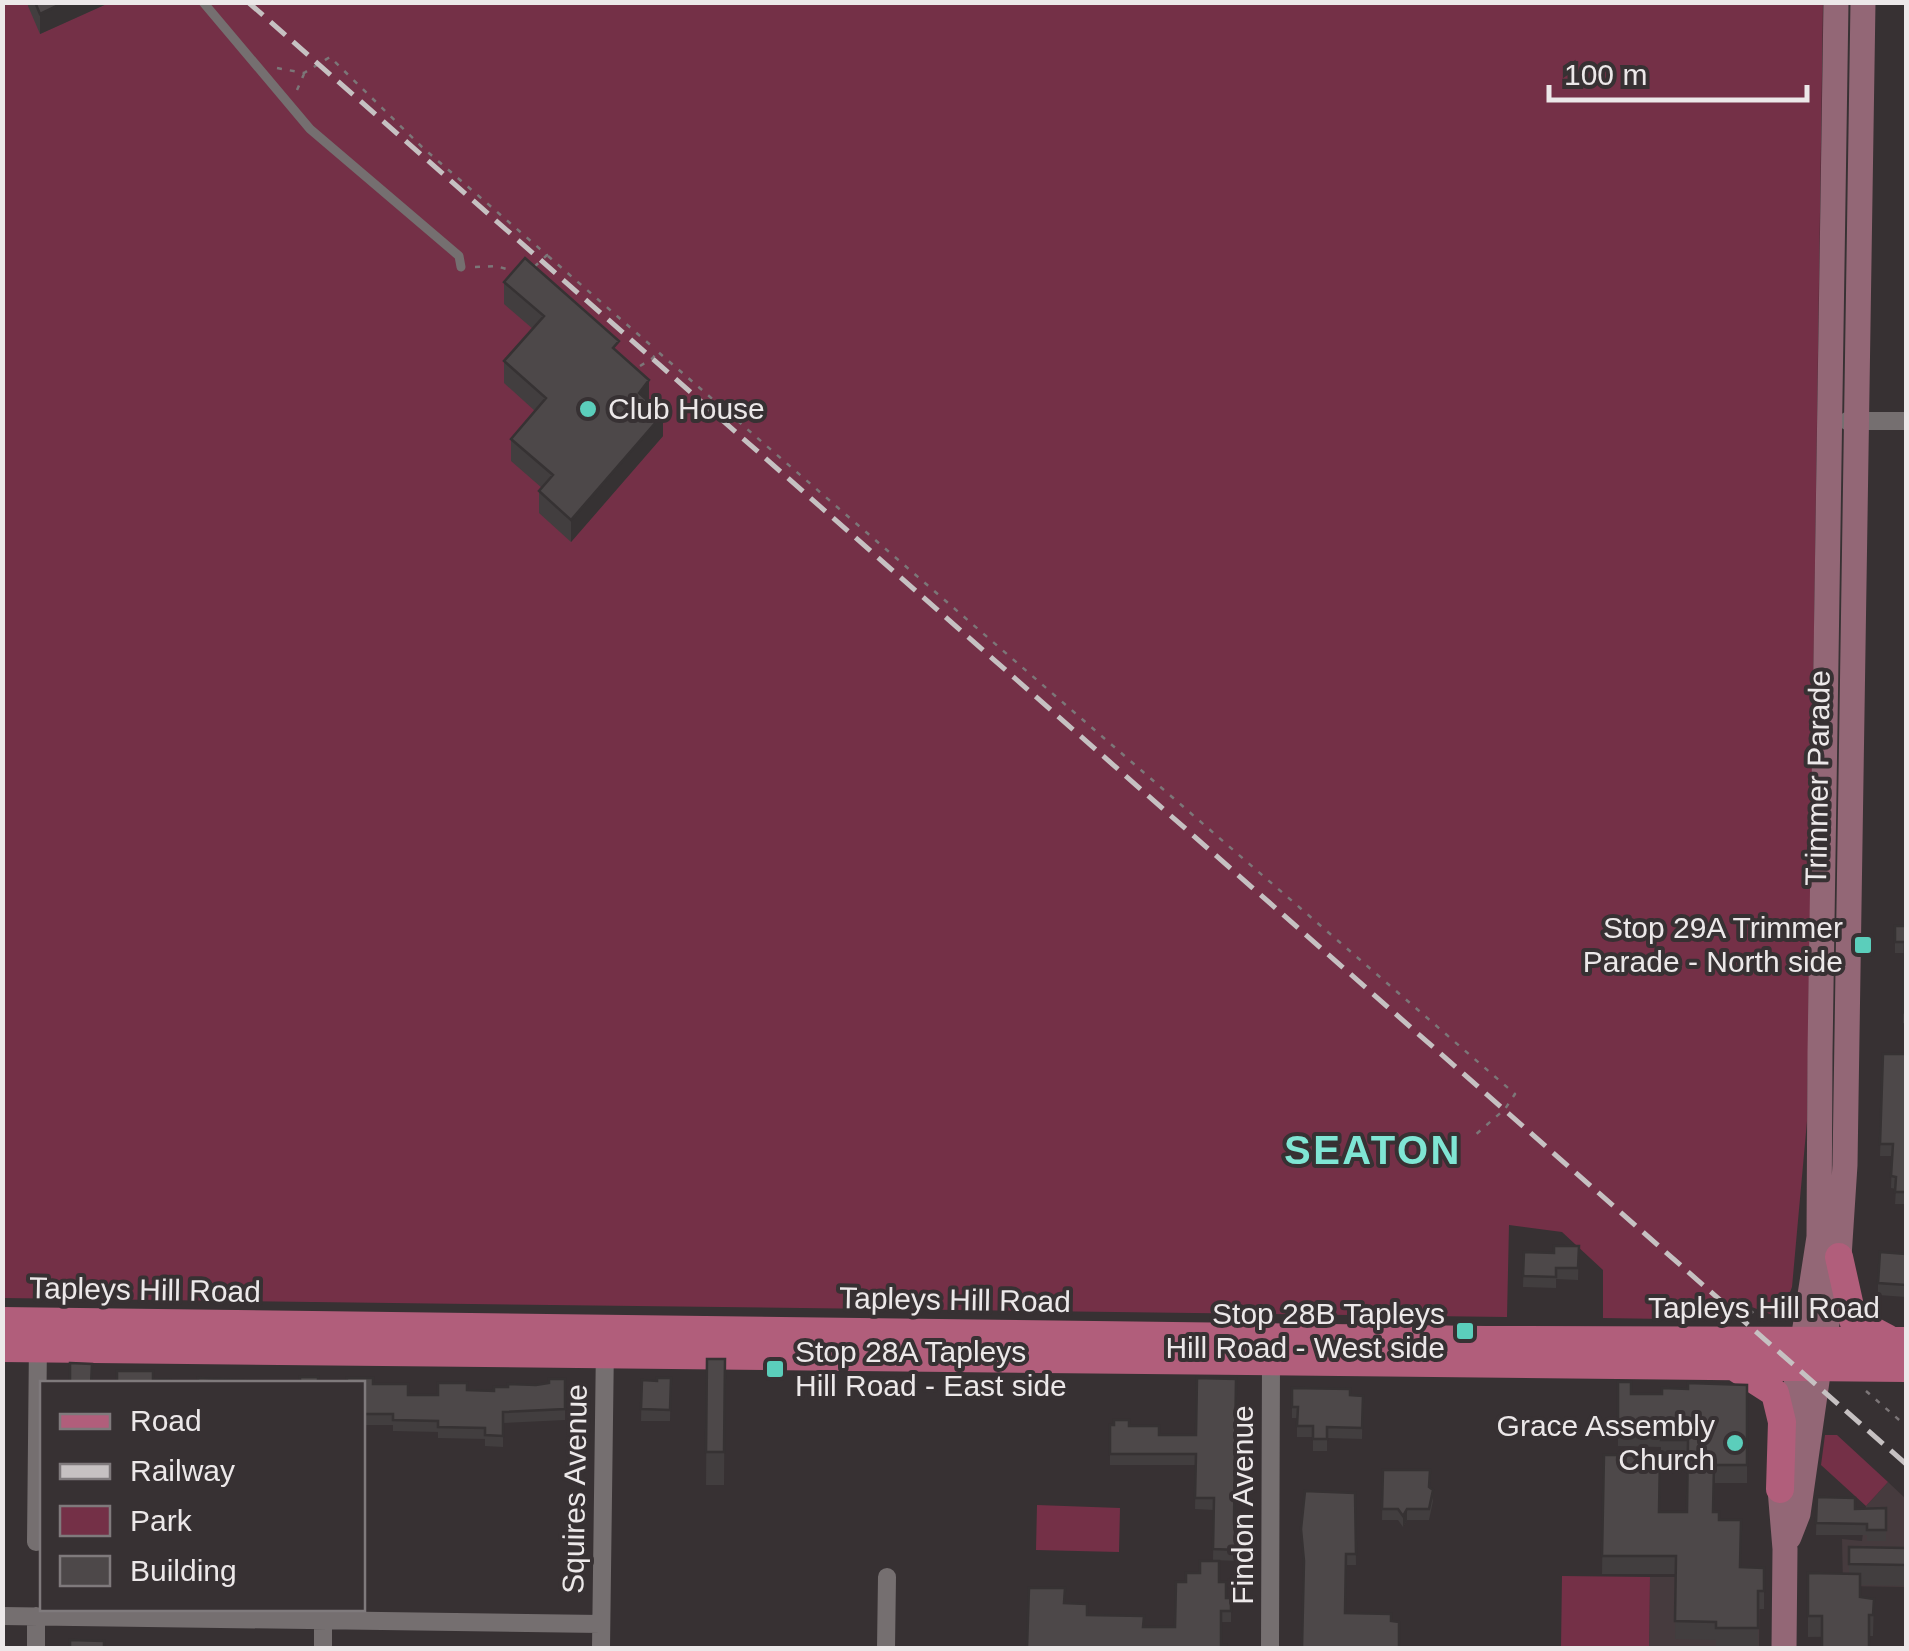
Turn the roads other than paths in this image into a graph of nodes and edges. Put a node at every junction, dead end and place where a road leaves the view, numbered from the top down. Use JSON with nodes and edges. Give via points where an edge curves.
{"nodes":[{"id":1,"x":203,"y":2,"type":"edge"},
{"id":2,"x":1836,"y":2,"type":"edge"},
{"id":3,"x":1863,"y":2,"type":"edge"},
{"id":4,"x":461,"y":267,"type":"road end"},
{"id":5,"x":1842,"y":421,"type":"junction"},
{"id":6,"x":1906,"y":421,"type":"edge"},
{"id":7,"x":1839,"y":1257,"type":"junction"},
{"id":8,"x":2,"y":1321,"type":"edge"},
{"id":9,"x":38,"y":1334,"type":"junction"},
{"id":10,"x":1900,"y":1341,"type":"edge"},
{"id":11,"x":605,"y":1342,"type":"junction"},
{"id":12,"x":2,"y":1348,"type":"edge"},
{"id":13,"x":1810,"y":1354,"type":"junction"},
{"id":14,"x":1271,"y":1361,"type":"junction"},
{"id":15,"x":1733,"y":1366,"type":"junction"},
{"id":16,"x":1906,"y":1368,"type":"edge"},
{"id":17,"x":1780,"y":1489,"type":"junction"},
{"id":18,"x":36,"y":1542,"type":"dead end"},
{"id":19,"x":1785,"y":1549,"type":"junction"},
{"id":20,"x":886,"y":1578,"type":"dead end"},
{"id":21,"x":2,"y":1616,"type":"edge"},
{"id":22,"x":36,"y":1616,"type":"junction"},
{"id":23,"x":324,"y":1620,"type":"junction"},
{"id":24,"x":601,"y":1624,"type":"junction"},
{"id":25,"x":36,"y":1648,"type":"edge"},
{"id":26,"x":323,"y":1648,"type":"edge"},
{"id":27,"x":600,"y":1648,"type":"edge"},
{"id":28,"x":886,"y":1648,"type":"edge"},
{"id":29,"x":1270,"y":1648,"type":"edge"},
{"id":30,"x":1784,"y":1648,"type":"edge"}],
"edges":[{"from":1,"to":4,"type":"lane","via":[[310,129],[460,256]]},
{"from":2,"to":5,"type":"main road","name":"Trimmer Parade"},
{"from":3,"to":5,"type":"main road","name":"Trimmer Parade"},
{"from":5,"to":6,"type":"street"},
{"from":5,"to":7,"type":"main road","name":"Trimmer Parade","via":[[1845,1165]]},
{"from":5,"to":13,"type":"main road","name":"Trimmer Parade","via":[[1821,1183]]},
{"from":7,"to":10,"type":"main road","via":[[1853,1320]]},
{"from":7,"to":13,"type":"main road","name":"Trimmer Parade"},
{"from":8,"to":9,"type":"main road","name":"Tapleys Hill Road"},
{"from":9,"to":11,"type":"main road","name":"Tapleys Hill Road"},
{"from":9,"to":12,"type":"main road","name":"Tapleys Hill Road"},
{"from":9,"to":18,"type":"street"},
{"from":10,"to":13,"type":"main road","name":"Tapleys Hill Road"},
{"from":11,"to":13,"type":"main road","name":"Tapleys Hill Road"},
{"from":11,"to":14,"type":"main road","name":"Tapleys Hill Road"},
{"from":11,"to":24,"type":"street","name":"Squires Avenue"},
{"from":13,"to":15,"type":"main road","name":"Tapleys Hill Road"},
{"from":13,"to":16,"type":"main road","name":"Tapleys Hill Road"},
{"from":13,"to":17,"type":"main road","name":"Trimmer Parade"},
{"from":13,"to":19,"type":"main road","name":"Trimmer Parade","via":[[1798,1514]]},
{"from":14,"to":15,"type":"main road","name":"Tapleys Hill Road"},
{"from":14,"to":29,"type":"street","name":"Findon Avenue"},
{"from":15,"to":17,"type":"main road","via":[[1775,1393],[1782,1422]]},
{"from":17,"to":19,"type":"main road","name":"Trimmer Parade"},
{"from":19,"to":30,"type":"main road","name":"Trimmer Parade"},
{"from":20,"to":28,"type":"street"},
{"from":21,"to":22,"type":"street"},
{"from":22,"to":23,"type":"street"},
{"from":22,"to":25,"type":"street"},
{"from":23,"to":24,"type":"street"},
{"from":23,"to":26,"type":"street"},
{"from":24,"to":27,"type":"street","name":"Squires Avenue"}]}
